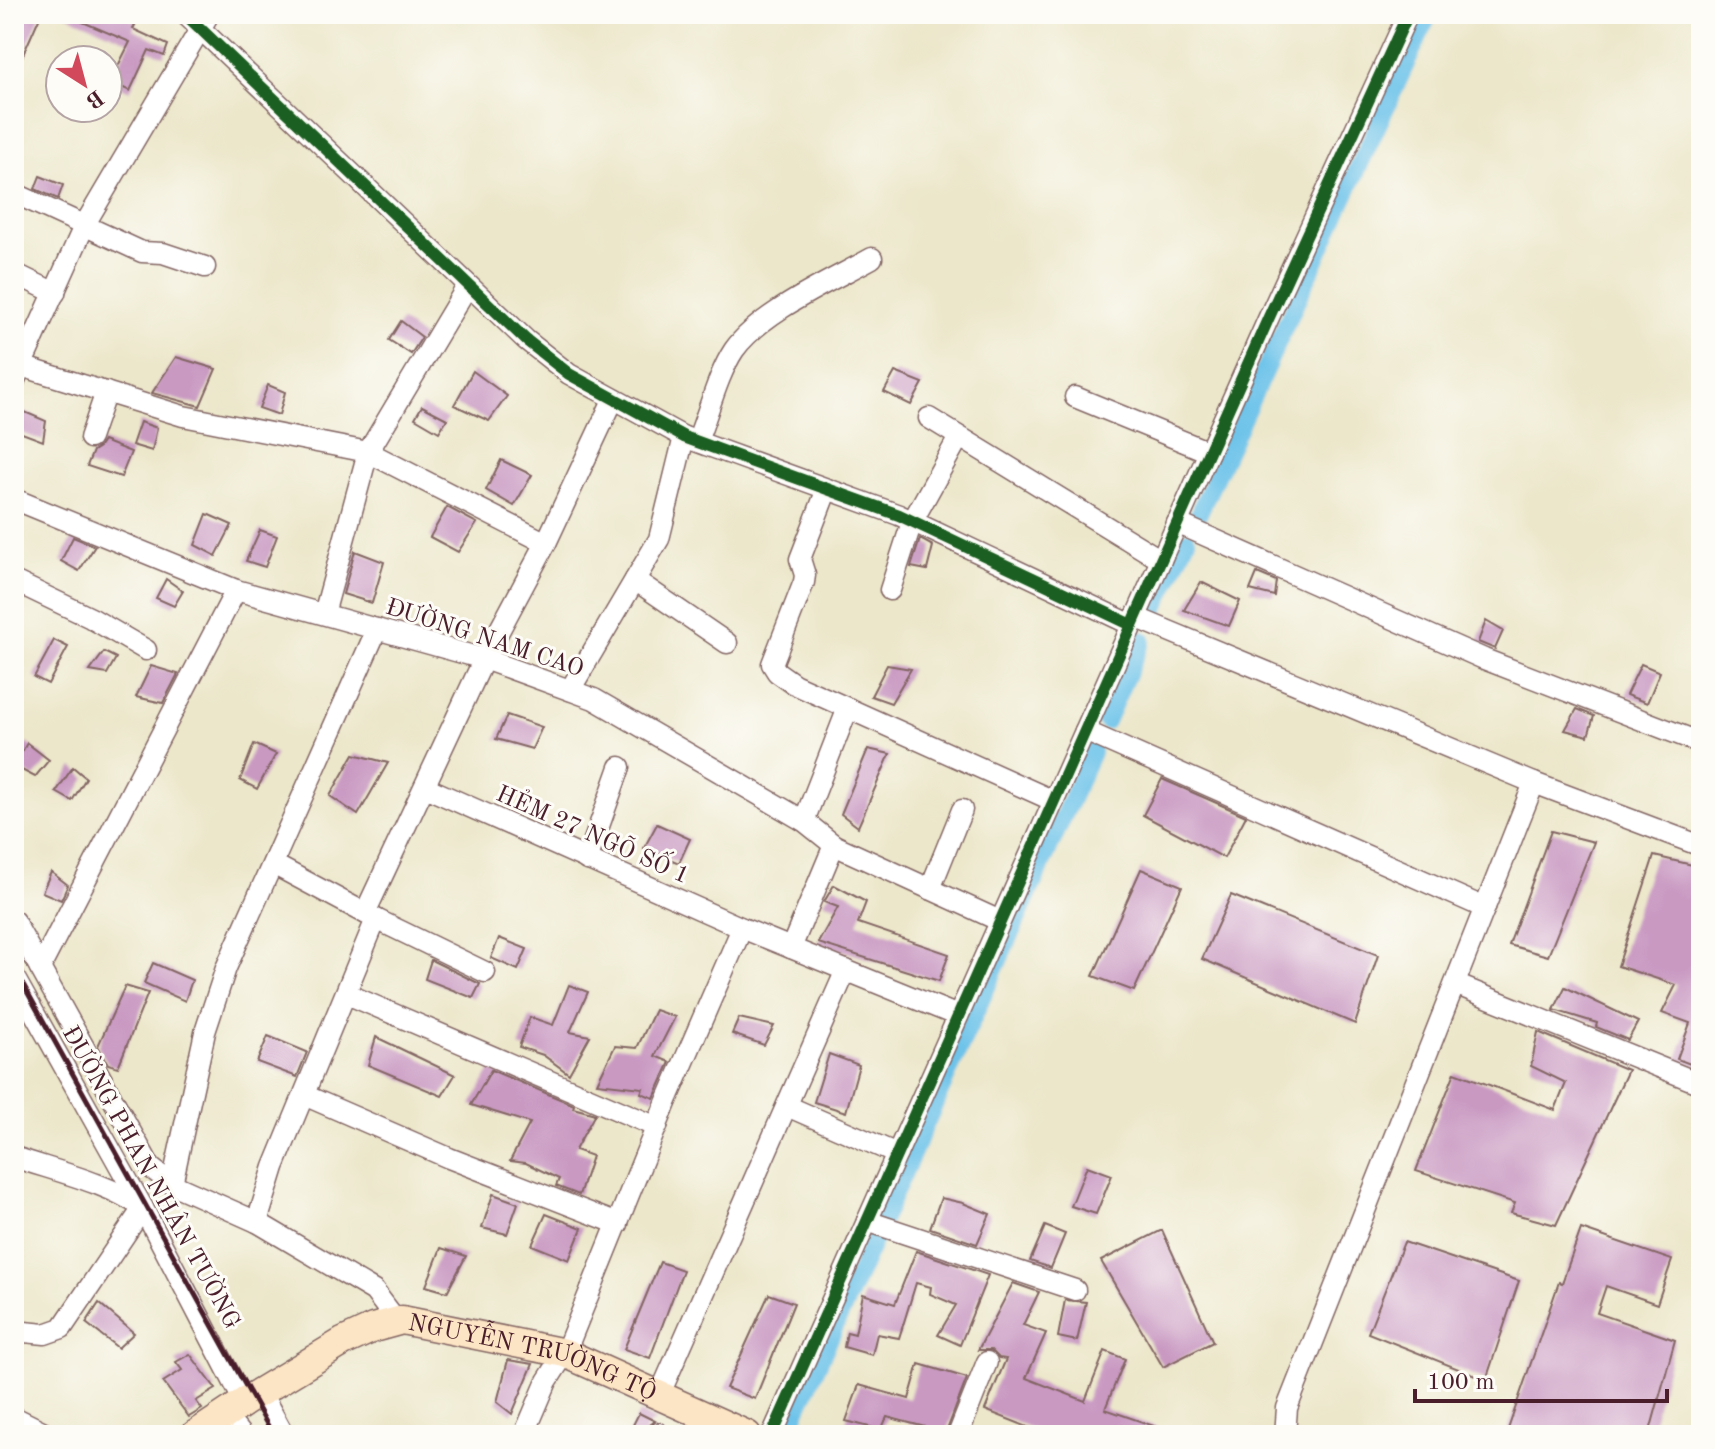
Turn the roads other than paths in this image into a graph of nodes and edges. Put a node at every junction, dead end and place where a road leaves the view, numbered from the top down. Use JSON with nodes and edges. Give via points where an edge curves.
{"nodes":[{"id":1,"x":1408,"y":14,"type":"edge"},
{"id":2,"x":198,"y":19,"type":"edge"},
{"id":3,"x":14,"y":193,"type":"edge"},
{"id":4,"x":85,"y":224,"type":"junction"},
{"id":5,"x":872,"y":258,"type":"dead end"},
{"id":6,"x":205,"y":267,"type":"dead end"},
{"id":7,"x":14,"y":273,"type":"edge"},
{"id":8,"x":468,"y":285,"type":"junction"},
{"id":9,"x":55,"y":293,"type":"junction"},
{"id":10,"x":18,"y":374,"type":"edge"},
{"id":11,"x":106,"y":392,"type":"junction"},
{"id":12,"x":1075,"y":397,"type":"dead end"},
{"id":13,"x":613,"y":400,"type":"junction"},
{"id":14,"x":929,"y":418,"type":"dead end"},
{"id":15,"x":959,"y":437,"type":"junction"},
{"id":16,"x":90,"y":438,"type":"dead end"},
{"id":17,"x":691,"y":439,"type":"junction"},
{"id":18,"x":368,"y":452,"type":"junction"},
{"id":19,"x":1209,"y":452,"type":"junction"},
{"id":20,"x":827,"y":489,"type":"junction"},
{"id":21,"x":14,"y":499,"type":"edge"},
{"id":22,"x":912,"y":522,"type":"junction"},
{"id":23,"x":1177,"y":523,"type":"junction"},
{"id":24,"x":546,"y":543,"type":"junction"},
{"id":25,"x":1161,"y":560,"type":"junction"},
{"id":26,"x":635,"y":580,"type":"junction"},
{"id":27,"x":14,"y":581,"type":"edge"},
{"id":28,"x":236,"y":590,"type":"junction"},
{"id":29,"x":890,"y":590,"type":"dead end"},
{"id":30,"x":324,"y":614,"type":"junction"},
{"id":31,"x":1134,"y":621,"type":"junction"},
{"id":32,"x":377,"y":629,"type":"junction"},
{"id":33,"x":727,"y":643,"type":"dead end"},
{"id":34,"x":146,"y":650,"type":"dead end"},
{"id":35,"x":484,"y":659,"type":"junction"},
{"id":36,"x":570,"y":690,"type":"junction"},
{"id":37,"x":848,"y":708,"type":"junction"},
{"id":38,"x":1085,"y":731,"type":"junction"},
{"id":39,"x":1701,"y":743,"type":"edge"},
{"id":40,"x":620,"y":767,"type":"dead end"},
{"id":41,"x":1534,"y":783,"type":"junction"},
{"id":42,"x":425,"y":787,"type":"junction"},
{"id":43,"x":1054,"y":801,"type":"junction"},
{"id":44,"x":962,"y":810,"type":"dead end"},
{"id":45,"x":804,"y":821,"type":"junction"},
{"id":46,"x":834,"y":845,"type":"junction"},
{"id":47,"x":1701,"y":846,"type":"edge"},
{"id":48,"x":587,"y":860,"type":"junction"},
{"id":49,"x":273,"y":864,"type":"junction"},
{"id":50,"x":930,"y":889,"type":"junction"},
{"id":51,"x":1485,"y":908,"type":"junction"},
{"id":52,"x":371,"y":916,"type":"junction"},
{"id":53,"x":14,"y":921,"type":"edge"},
{"id":54,"x":1000,"y":921,"type":"junction"},
{"id":55,"x":742,"y":928,"type":"junction"},
{"id":56,"x":791,"y":948,"type":"junction"},
{"id":57,"x":40,"y":968,"type":"junction"},
{"id":58,"x":846,"y":970,"type":"junction"},
{"id":59,"x":485,"y":972,"type":"dead end"},
{"id":60,"x":14,"y":977,"type":"edge"},
{"id":61,"x":1455,"y":984,"type":"junction"},
{"id":62,"x":347,"y":994,"type":"junction"},
{"id":63,"x":958,"y":1016,"type":"junction"},
{"id":64,"x":1701,"y":1084,"type":"edge"},
{"id":65,"x":304,"y":1095,"type":"junction"},
{"id":66,"x":787,"y":1106,"type":"junction"},
{"id":67,"x":657,"y":1127,"type":"junction"},
{"id":68,"x":897,"y":1154,"type":"junction"},
{"id":69,"x":14,"y":1157,"type":"edge"},
{"id":70,"x":172,"y":1184,"type":"junction"},
{"id":71,"x":143,"y":1208,"type":"junction"},
{"id":72,"x":867,"y":1221,"type":"junction"},
{"id":73,"x":257,"y":1222,"type":"junction"},
{"id":74,"x":618,"y":1224,"type":"junction"},
{"id":75,"x":1075,"y":1290,"type":"dead end"},
{"id":76,"x":396,"y":1320,"type":"junction"},
{"id":77,"x":14,"y":1331,"type":"edge"},
{"id":78,"x":565,"y":1353,"type":"junction"},
{"id":79,"x":987,"y":1362,"type":"dead end"},
{"id":80,"x":659,"y":1396,"type":"junction"},
{"id":81,"x":243,"y":1411,"type":"edge"},
{"id":82,"x":14,"y":1417,"type":"edge"},
{"id":83,"x":50,"y":1435,"type":"edge"},
{"id":84,"x":195,"y":1435,"type":"edge"},
{"id":85,"x":284,"y":1435,"type":"edge"},
{"id":86,"x":524,"y":1435,"type":"edge"},
{"id":87,"x":747,"y":1435,"type":"edge"},
{"id":88,"x":772,"y":1435,"type":"edge"},
{"id":89,"x":958,"y":1435,"type":"edge"},
{"id":90,"x":1285,"y":1435,"type":"edge"}],
"edges":[{"from":1,"to":19,"type":"street"},
{"from":2,"to":4,"type":"street"},
{"from":2,"to":8,"type":"street"},
{"from":3,"to":4,"type":"street"},
{"from":4,"to":6,"type":"street","via":[[142,252]]},
{"from":4,"to":9,"type":"street"},
{"from":5,"to":17,"type":"street","via":[[785,307],[740,344]]},
{"from":7,"to":9,"type":"street"},
{"from":8,"to":13,"type":"street","via":[[526,340]]},
{"from":8,"to":18,"type":"street"},
{"from":9,"to":10,"type":"street"},
{"from":10,"to":11,"type":"street"},
{"from":11,"to":16,"type":"street"},
{"from":11,"to":18,"type":"street","via":[[183,416]]},
{"from":12,"to":19,"type":"street"},
{"from":13,"to":17,"type":"street"},
{"from":13,"to":24,"type":"street"},
{"from":14,"to":15,"type":"street"},
{"from":15,"to":22,"type":"street"},
{"from":15,"to":25,"type":"street"},
{"from":17,"to":20,"type":"street"},
{"from":17,"to":26,"type":"street","via":[[659,539]]},
{"from":18,"to":24,"type":"street"},
{"from":18,"to":30,"type":"street"},
{"from":19,"to":23,"type":"street"},
{"from":20,"to":22,"type":"street"},
{"from":20,"to":37,"type":"street","via":[[800,559],[804,582],[772,664],[794,684]]},
{"from":21,"to":28,"type":"street","name":"ĐƯỜNG NAM CAO"},
{"from":22,"to":29,"type":"street"},
{"from":22,"to":31,"type":"street"},
{"from":23,"to":25,"type":"street"},
{"from":23,"to":39,"type":"street","via":[[1484,659]]},
{"from":24,"to":35,"type":"street"},
{"from":25,"to":31,"type":"street"},
{"from":26,"to":33,"type":"street"},
{"from":26,"to":36,"type":"street"},
{"from":27,"to":34,"type":"street"},
{"from":28,"to":30,"type":"street","name":"ĐƯỜNG NAM CAO"},
{"from":28,"to":57,"type":"street"},
{"from":30,"to":32,"type":"street","name":"ĐƯỜNG NAM CAO"},
{"from":31,"to":38,"type":"street"},
{"from":31,"to":41,"type":"street"},
{"from":32,"to":35,"type":"street","name":"ĐƯỜNG NAM CAO"},
{"from":32,"to":49,"type":"street"},
{"from":35,"to":36,"type":"street","name":"ĐƯỜNG NAM CAO"},
{"from":35,"to":42,"type":"street"},
{"from":36,"to":45,"type":"street","name":"ĐƯỜNG NAM CAO"},
{"from":37,"to":43,"type":"street"},
{"from":37,"to":45,"type":"street"},
{"from":38,"to":43,"type":"street"},
{"from":38,"to":51,"type":"street"},
{"from":40,"to":48,"type":"street"},
{"from":41,"to":47,"type":"street"},
{"from":41,"to":51,"type":"street"},
{"from":42,"to":48,"type":"street","name":"HẺM 27 NGÕ SỐ 1"},
{"from":42,"to":52,"type":"street"},
{"from":43,"to":54,"type":"street"},
{"from":44,"to":50,"type":"street"},
{"from":45,"to":46,"type":"street","name":"ĐƯỜNG NAM CAO"},
{"from":46,"to":50,"type":"street","name":"ĐƯỜNG NAM CAO"},
{"from":46,"to":56,"type":"street"},
{"from":48,"to":55,"type":"street","name":"HẺM 27 NGÕ SỐ 1"},
{"from":49,"to":52,"type":"street"},
{"from":49,"to":70,"type":"street","via":[[213,1007]]},
{"from":50,"to":54,"type":"street","name":"ĐƯỜNG NAM CAO"},
{"from":51,"to":61,"type":"street"},
{"from":52,"to":59,"type":"street"},
{"from":52,"to":62,"type":"street"},
{"from":53,"to":57,"type":"street"},
{"from":54,"to":63,"type":"street"},
{"from":55,"to":56,"type":"street","name":"HẺM 27 NGÕ SỐ 1"},
{"from":55,"to":67,"type":"street"},
{"from":56,"to":58,"type":"street","name":"HẺM 27 NGÕ SỐ 1"},
{"from":57,"to":70,"type":"street","via":[[144,1158]]},
{"from":58,"to":63,"type":"street","name":"HẺM 27 NGÕ SỐ 1"},
{"from":58,"to":66,"type":"street"},
{"from":60,"to":71,"type":"street","name":"ĐƯỜNG PHAN NHÂN TƯỜNG"},
{"from":61,"to":64,"type":"street"},
{"from":61,"to":90,"type":"street","via":[[1287,1408]]},
{"from":62,"to":65,"type":"street"},
{"from":62,"to":67,"type":"street"},
{"from":63,"to":68,"type":"street"},
{"from":65,"to":73,"type":"street"},
{"from":65,"to":74,"type":"street"},
{"from":66,"to":68,"type":"street"},
{"from":66,"to":80,"type":"street"},
{"from":67,"to":74,"type":"street"},
{"from":68,"to":72,"type":"street"},
{"from":69,"to":71,"type":"street","via":[[130,1198]]},
{"from":70,"to":73,"type":"street"},
{"from":71,"to":77,"type":"street","via":[[62,1328],[45,1334]]},
{"from":71,"to":81,"type":"street","name":"ĐƯỜNG PHAN NHÂN TƯỜNG"},
{"from":72,"to":75,"type":"street"},
{"from":72,"to":88,"type":"street"},
{"from":73,"to":76,"type":"street","via":[[374,1291]]},
{"from":74,"to":78,"type":"street"},
{"from":76,"to":78,"type":"main road","name":"NGUYỄN TRƯỜNG TỘ"},
{"from":76,"to":81,"type":"main road","name":"NGUYỄN TRƯỜNG TỘ","via":[[343,1342]]},
{"from":78,"to":80,"type":"main road","name":"NGUYỄN TRƯỜNG TỘ"},
{"from":78,"to":86,"type":"street"},
{"from":79,"to":89,"type":"street"},
{"from":80,"to":87,"type":"main road","name":"NGUYỄN TRƯỜNG TỘ"},
{"from":81,"to":84,"type":"main road","name":"NGUYỄN TRƯỜNG TỘ"},
{"from":81,"to":85,"type":"street","name":"ĐƯỜNG PHAN NHÂN TƯỜNG"},
{"from":82,"to":83,"type":"street"}]}
